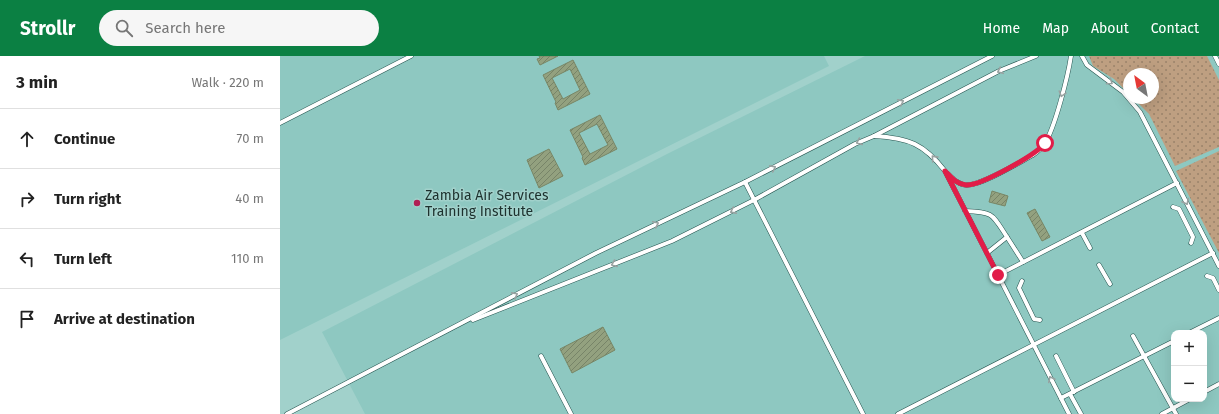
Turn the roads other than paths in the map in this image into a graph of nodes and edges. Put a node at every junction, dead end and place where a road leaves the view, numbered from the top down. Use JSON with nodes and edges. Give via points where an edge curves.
{"nodes":[{"id":1,"x":411,"y":56,"type":"edge"},
{"id":2,"x":992,"y":56,"type":"edge"},
{"id":3,"x":1036,"y":56,"type":"edge"},
{"id":4,"x":1071,"y":56,"type":"edge"},
{"id":5,"x":1082,"y":56,"type":"edge"},
{"id":6,"x":1215,"y":56,"type":"edge"},
{"id":7,"x":1219,"y":64,"type":"edge"},
{"id":8,"x":280,"y":123,"type":"edge"},
{"id":9,"x":874,"y":136,"type":"junction"},
{"id":10,"x":945,"y":171,"type":"junction"},
{"id":11,"x":745,"y":182,"type":"junction"},
{"id":12,"x":1177,"y":183,"type":"junction"},
{"id":13,"x":754,"y":200,"type":"junction"},
{"id":14,"x":1173,"y":207,"type":"dead end"},
{"id":15,"x":965,"y":211,"type":"junction"},
{"id":16,"x":1082,"y":233,"type":"junction"},
{"id":17,"x":1007,"y":237,"type":"junction"},
{"id":18,"x":1191,"y":243,"type":"dead end"},
{"id":19,"x":1090,"y":248,"type":"dead end"},
{"id":20,"x":987,"y":253,"type":"junction"},
{"id":21,"x":1213,"y":253,"type":"junction"},
{"id":22,"x":1023,"y":262,"type":"junction"},
{"id":23,"x":1099,"y":265,"type":"dead end"},
{"id":24,"x":1219,"y":266,"type":"edge"},
{"id":25,"x":998,"y":275,"type":"junction"},
{"id":26,"x":1207,"y":276,"type":"dead end"},
{"id":27,"x":1022,"y":282,"type":"dead end"},
{"id":28,"x":1110,"y":284,"type":"dead end"},
{"id":29,"x":1219,"y":290,"type":"edge"},
{"id":30,"x":1219,"y":318,"type":"edge"},
{"id":31,"x":1040,"y":320,"type":"dead end"},
{"id":32,"x":1195,"y":330,"type":"edge"},
{"id":33,"x":443,"y":333,"type":"junction"},
{"id":34,"x":1133,"y":336,"type":"dead end"},
{"id":35,"x":1171,"y":342,"type":"edge"},
{"id":36,"x":1033,"y":344,"type":"junction"},
{"id":37,"x":541,"y":356,"type":"dead end"},
{"id":38,"x":1056,"y":356,"type":"dead end"},
{"id":39,"x":1144,"y":356,"type":"junction"},
{"id":40,"x":1219,"y":384,"type":"edge"},
{"id":41,"x":1207,"y":390,"type":"edge"},
{"id":42,"x":1072,"y":393,"type":"junction"},
{"id":43,"x":1061,"y":398,"type":"junction"},
{"id":44,"x":1184,"y":402,"type":"edge"},
{"id":45,"x":1173,"y":408,"type":"junction"},
{"id":46,"x":287,"y":414,"type":"edge"},
{"id":47,"x":571,"y":414,"type":"edge"},
{"id":48,"x":864,"y":414,"type":"edge"},
{"id":49,"x":898,"y":414,"type":"edge"},
{"id":50,"x":1069,"y":414,"type":"edge"},
{"id":51,"x":1081,"y":414,"type":"edge"},
{"id":52,"x":1162,"y":414,"type":"edge"},
{"id":53,"x":1176,"y":414,"type":"edge"}],
"edges":[{"from":1,"to":8,"type":"lane"},
{"from":11,"to":2,"type":"lane","one_way":true},
{"from":3,"to":9,"type":"lane","one_way":true,"via":[[999,71]]},
{"from":4,"to":10,"type":"lane","one_way":true,"via":[[1054,120],[1040,149],[980,182],[966,185],[956,182]]},
{"from":5,"to":12,"type":"lane","one_way":true,"via":[[1086,64],[1123,92],[1140,112]]},
{"from":6,"to":7,"type":"lane"},
{"from":10,"to":9,"type":"lane","one_way":true,"via":[[932,155],[918,144]]},
{"from":9,"to":13,"type":"lane","one_way":true},
{"from":10,"to":15,"type":"lane"},
{"from":11,"to":13,"type":"lane"},
{"from":33,"to":11,"type":"lane","one_way":true,"via":[[596,253]]},
{"from":12,"to":16,"type":"lane"},
{"from":12,"to":21,"type":"lane","one_way":true},
{"from":13,"to":33,"type":"lane","one_way":true,"via":[[672,241]]},
{"from":13,"to":48,"type":"lane"},
{"from":14,"to":18,"type":"lane","via":[[1179,209],[1193,237]]},
{"from":15,"to":17,"type":"lane","via":[[990,213]]},
{"from":15,"to":20,"type":"lane"},
{"from":16,"to":19,"type":"lane"},
{"from":16,"to":22,"type":"lane"},
{"from":17,"to":20,"type":"lane"},
{"from":17,"to":22,"type":"lane"},
{"from":20,"to":25,"type":"lane"},
{"from":21,"to":24,"type":"lane"},
{"from":21,"to":36,"type":"lane"},
{"from":22,"to":25,"type":"lane"},
{"from":23,"to":28,"type":"lane"},
{"from":25,"to":36,"type":"lane"},
{"from":26,"to":29,"type":"lane","via":[[1213,278]]},
{"from":27,"to":31,"type":"lane","via":[[1019,288],[1034,319]]},
{"from":30,"to":32,"type":"lane"},
{"from":33,"to":46,"type":"lane"},
{"from":34,"to":39,"type":"lane"},
{"from":35,"to":39,"type":"lane"},
{"from":43,"to":36,"type":"lane","one_way":true},
{"from":36,"to":49,"type":"lane"},
{"from":37,"to":47,"type":"lane"},
{"from":38,"to":42,"type":"lane"},
{"from":39,"to":42,"type":"lane"},
{"from":39,"to":45,"type":"lane"},
{"from":40,"to":41,"type":"lane"},
{"from":42,"to":43,"type":"lane"},
{"from":42,"to":51,"type":"lane"},
{"from":43,"to":50,"type":"lane"},
{"from":44,"to":45,"type":"lane"},
{"from":45,"to":52,"type":"lane"},
{"from":45,"to":53,"type":"lane"}]}
